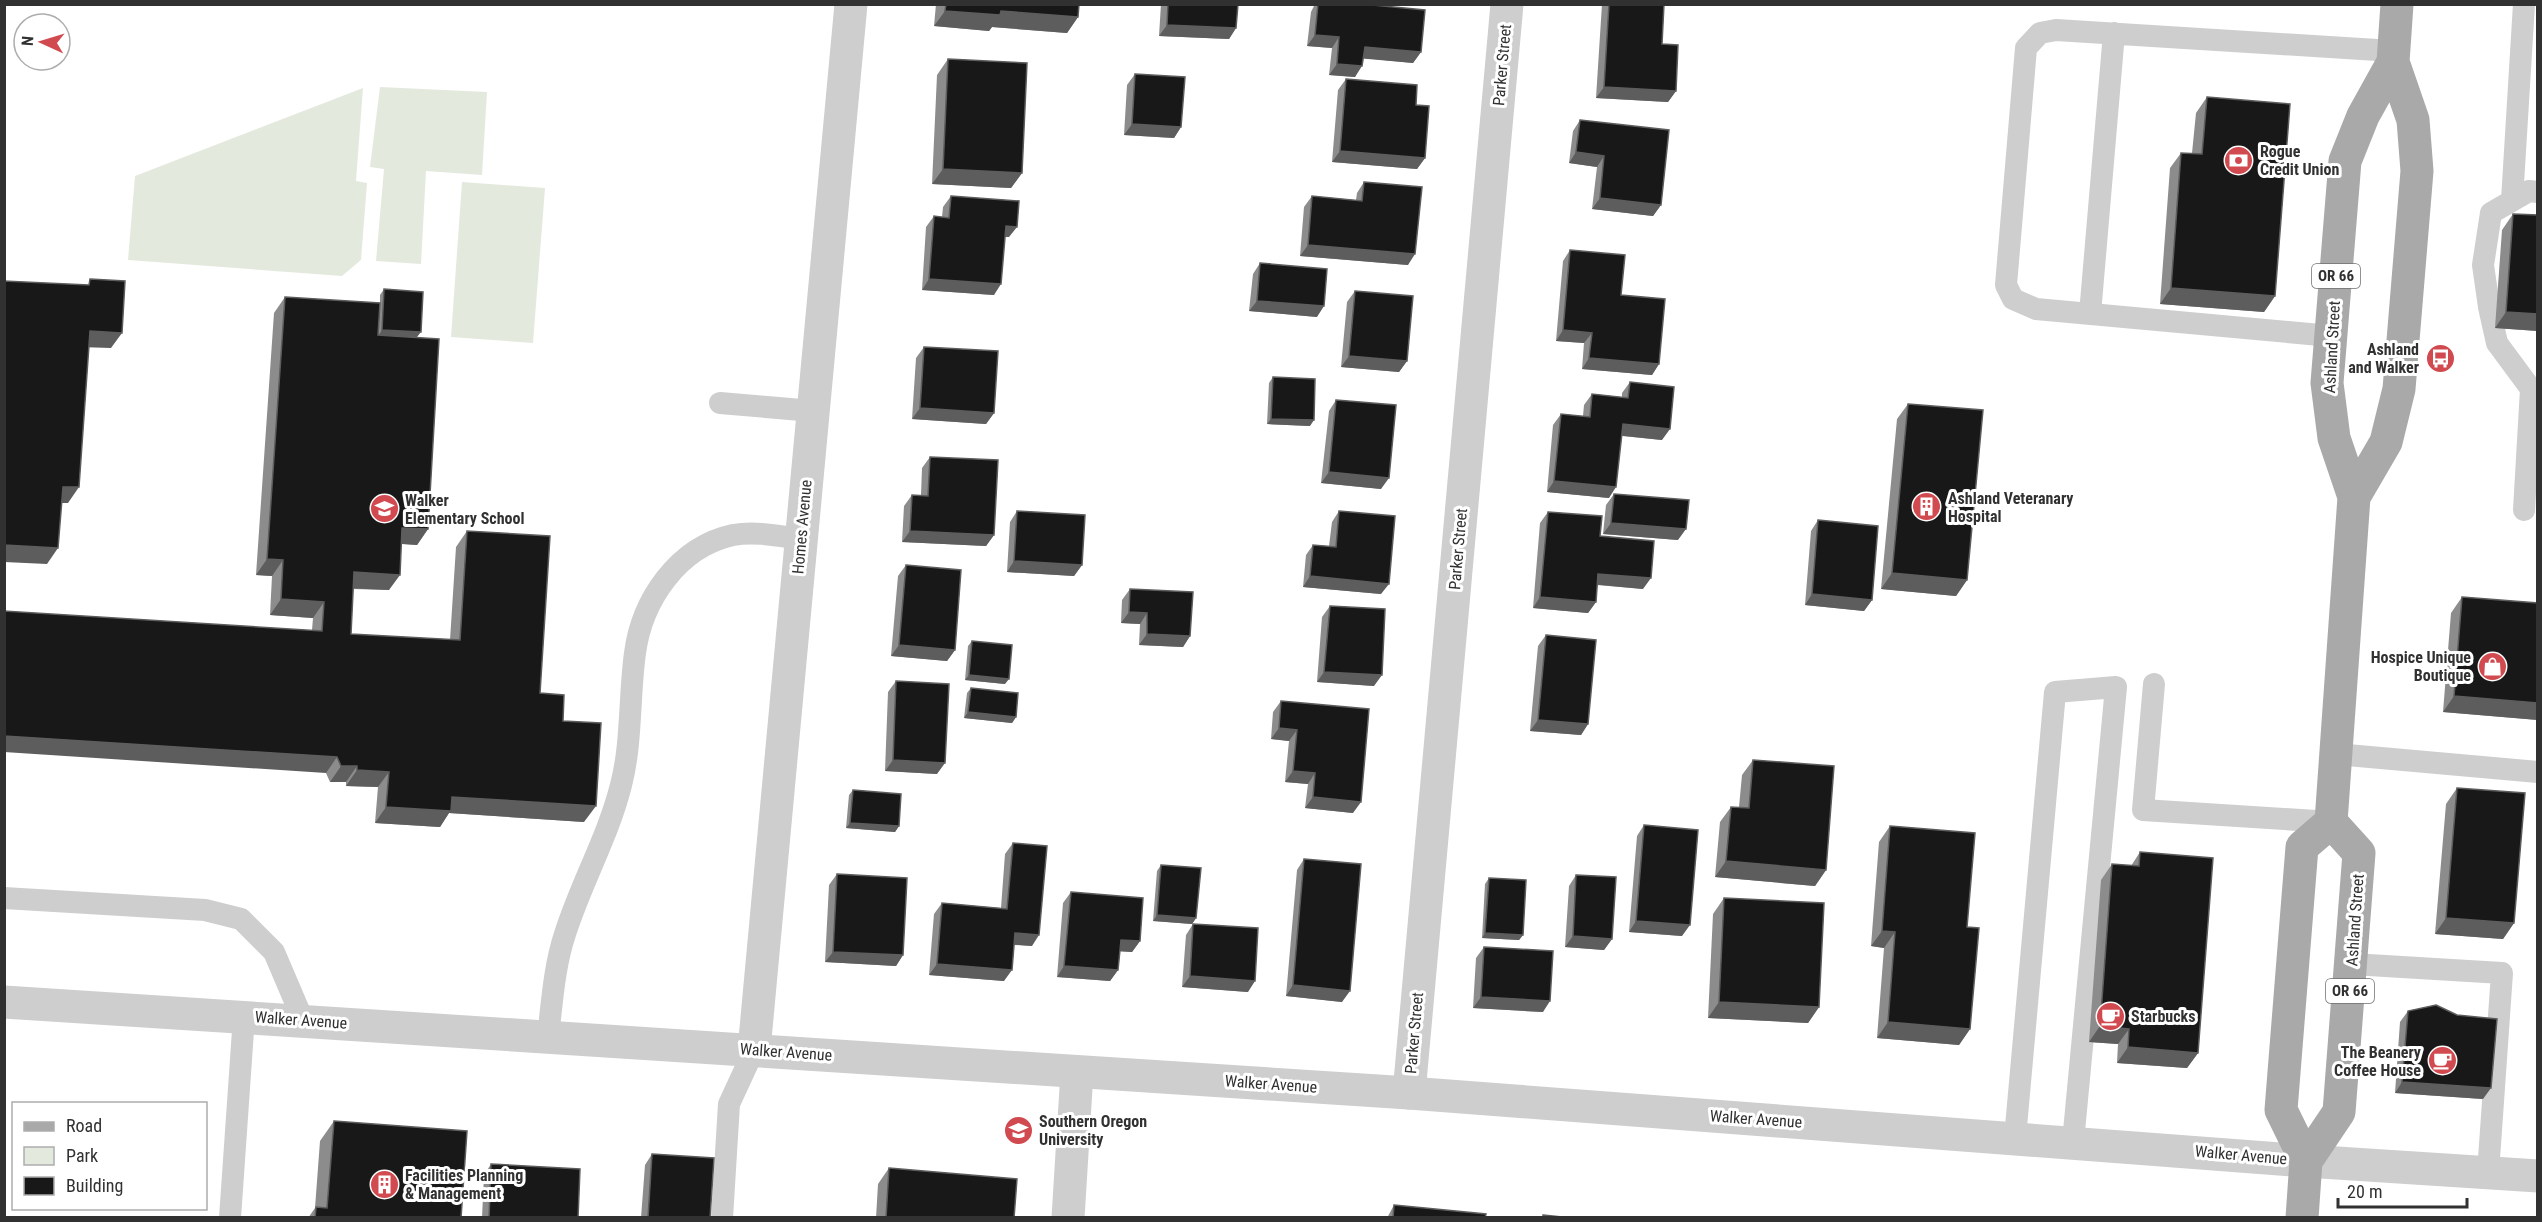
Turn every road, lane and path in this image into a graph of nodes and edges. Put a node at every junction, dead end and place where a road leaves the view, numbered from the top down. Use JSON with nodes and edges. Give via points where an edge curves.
{"nodes":[{"id":1,"x":851,"y":4,"type":"edge"},
{"id":2,"x":1507,"y":4,"type":"edge"},
{"id":3,"x":2397,"y":4,"type":"edge"},
{"id":4,"x":2523,"y":4,"type":"edge"},
{"id":5,"x":2114,"y":33,"type":"junction"},
{"id":6,"x":2393,"y":56,"type":"junction"},
{"id":7,"x":2538,"y":192,"type":"edge"},
{"id":8,"x":2512,"y":200,"type":"junction"},
{"id":9,"x":2090,"y":314,"type":"junction"},
{"id":10,"x":2331,"y":336,"type":"junction"},
{"id":11,"x":2534,"y":389,"type":"edge"},
{"id":12,"x":720,"y":403,"type":"dead end"},
{"id":13,"x":813,"y":411,"type":"junction"},
{"id":14,"x":2354,"y":497,"type":"junction"},
{"id":15,"x":2524,"y":510,"type":"dead end"},
{"id":16,"x":801,"y":539,"type":"junction"},
{"id":17,"x":2154,"y":684,"type":"dead end"},
{"id":18,"x":2336,"y":754,"type":"junction"},
{"id":19,"x":2538,"y":772,"type":"edge"},
{"id":20,"x":2331,"y":822,"type":"junction"},
{"id":21,"x":4,"y":898,"type":"edge"},
{"id":22,"x":2352,"y":964,"type":"junction"},
{"id":23,"x":4,"y":1002,"type":"edge"},
{"id":24,"x":244,"y":1016,"type":"junction"},
{"id":25,"x":303,"y":1020,"type":"junction"},
{"id":26,"x":548,"y":1037,"type":"junction"},
{"id":27,"x":754,"y":1050,"type":"junction"},
{"id":28,"x":1077,"y":1071,"type":"junction"},
{"id":29,"x":1409,"y":1093,"type":"junction"},
{"id":30,"x":2015,"y":1138,"type":"junction"},
{"id":31,"x":2073,"y":1142,"type":"junction"},
{"id":32,"x":2306,"y":1161,"type":"junction"},
{"id":33,"x":2488,"y":1173,"type":"junction"},
{"id":34,"x":2538,"y":1176,"type":"edge"},
{"id":35,"x":230,"y":1218,"type":"edge"},
{"id":36,"x":722,"y":1218,"type":"edge"},
{"id":37,"x":1068,"y":1218,"type":"edge"},
{"id":38,"x":2302,"y":1218,"type":"edge"}],
"edges":[{"from":1,"to":13,"type":"street","name":"Homes Avenue"},
{"from":2,"to":29,"type":"street","name":"Parker Street"},
{"from":3,"to":6,"type":"main road","name":"Ashland Street","number":"OR 66"},
{"from":4,"to":8,"type":"lane"},
{"from":5,"to":6,"type":"lane"},
{"from":5,"to":9,"type":"lane"},
{"from":5,"to":9,"type":"lane","via":[[2056,30],[2040,33],[2026,48],[2006,285],[2013,299],[2036,309]]},
{"from":6,"to":10,"type":"main road","name":"Ashland Street","number":"OR 66","via":[[2346,161]]},
{"from":6,"to":14,"type":"main road","name":"Ashland Street","number":"OR 66","via":[[2413,120],[2417,171],[2398,389],[2386,442]]},
{"from":7,"to":8,"type":"lane","via":[[2529,191]]},
{"from":8,"to":11,"type":"lane","via":[[2491,213],[2483,265],[2497,343]]},
{"from":9,"to":10,"type":"lane"},
{"from":10,"to":14,"type":"main road","name":"Ashland Street","number":"OR 66","via":[[2327,383],[2334,438]]},
{"from":11,"to":15,"type":"lane"},
{"from":12,"to":13,"type":"lane"},
{"from":13,"to":16,"type":"street","name":"Homes Avenue"},
{"from":14,"to":18,"type":"main road","name":"Ashland Street","number":"OR 66"},
{"from":16,"to":26,"type":"lane","via":[[769,534],[734,535],[700,547],[670,571],[648,608],[635,651],[622,783],[608,832],[564,935]]},
{"from":16,"to":27,"type":"street","name":"Homes Avenue"},
{"from":17,"to":20,"type":"lane","via":[[2143,810]]},
{"from":18,"to":19,"type":"lane"},
{"from":18,"to":20,"type":"main road","name":"Ashland Street","number":"OR 66"},
{"from":20,"to":22,"type":"main road","name":"Ashland Street","number":"OR 66","via":[[2359,853]]},
{"from":20,"to":32,"type":"main road","via":[[2302,846],[2281,1110]]},
{"from":21,"to":25,"type":"lane","via":[[205,909],[240,919],[274,952]]},
{"from":22,"to":32,"type":"main road","name":"Ashland Street","number":"OR 66","via":[[2339,1112]]},
{"from":22,"to":33,"type":"lane","via":[[2502,973]]},
{"from":23,"to":24,"type":"street","name":"Walker Avenue"},
{"from":24,"to":25,"type":"street","name":"Walker Avenue"},
{"from":24,"to":35,"type":"lane"},
{"from":25,"to":26,"type":"street","name":"Walker Avenue"},
{"from":26,"to":27,"type":"street","name":"Walker Avenue"},
{"from":27,"to":28,"type":"street","name":"Walker Avenue"},
{"from":27,"to":36,"type":"lane","via":[[729,1104]]},
{"from":28,"to":29,"type":"street","name":"Walker Avenue"},
{"from":28,"to":37,"type":"street"},
{"from":29,"to":30,"type":"street","name":"Walker Avenue"},
{"from":30,"to":31,"type":"street","name":"Walker Avenue"},
{"from":30,"to":31,"type":"lane","via":[[2055,692],[2116,687]]},
{"from":31,"to":32,"type":"street","name":"Walker Avenue"},
{"from":32,"to":33,"type":"street","name":"Walker Avenue"},
{"from":32,"to":38,"type":"main road","name":"Ashland Street","number":"OR 66"},
{"from":33,"to":34,"type":"street","name":"Walker Avenue"}]}
